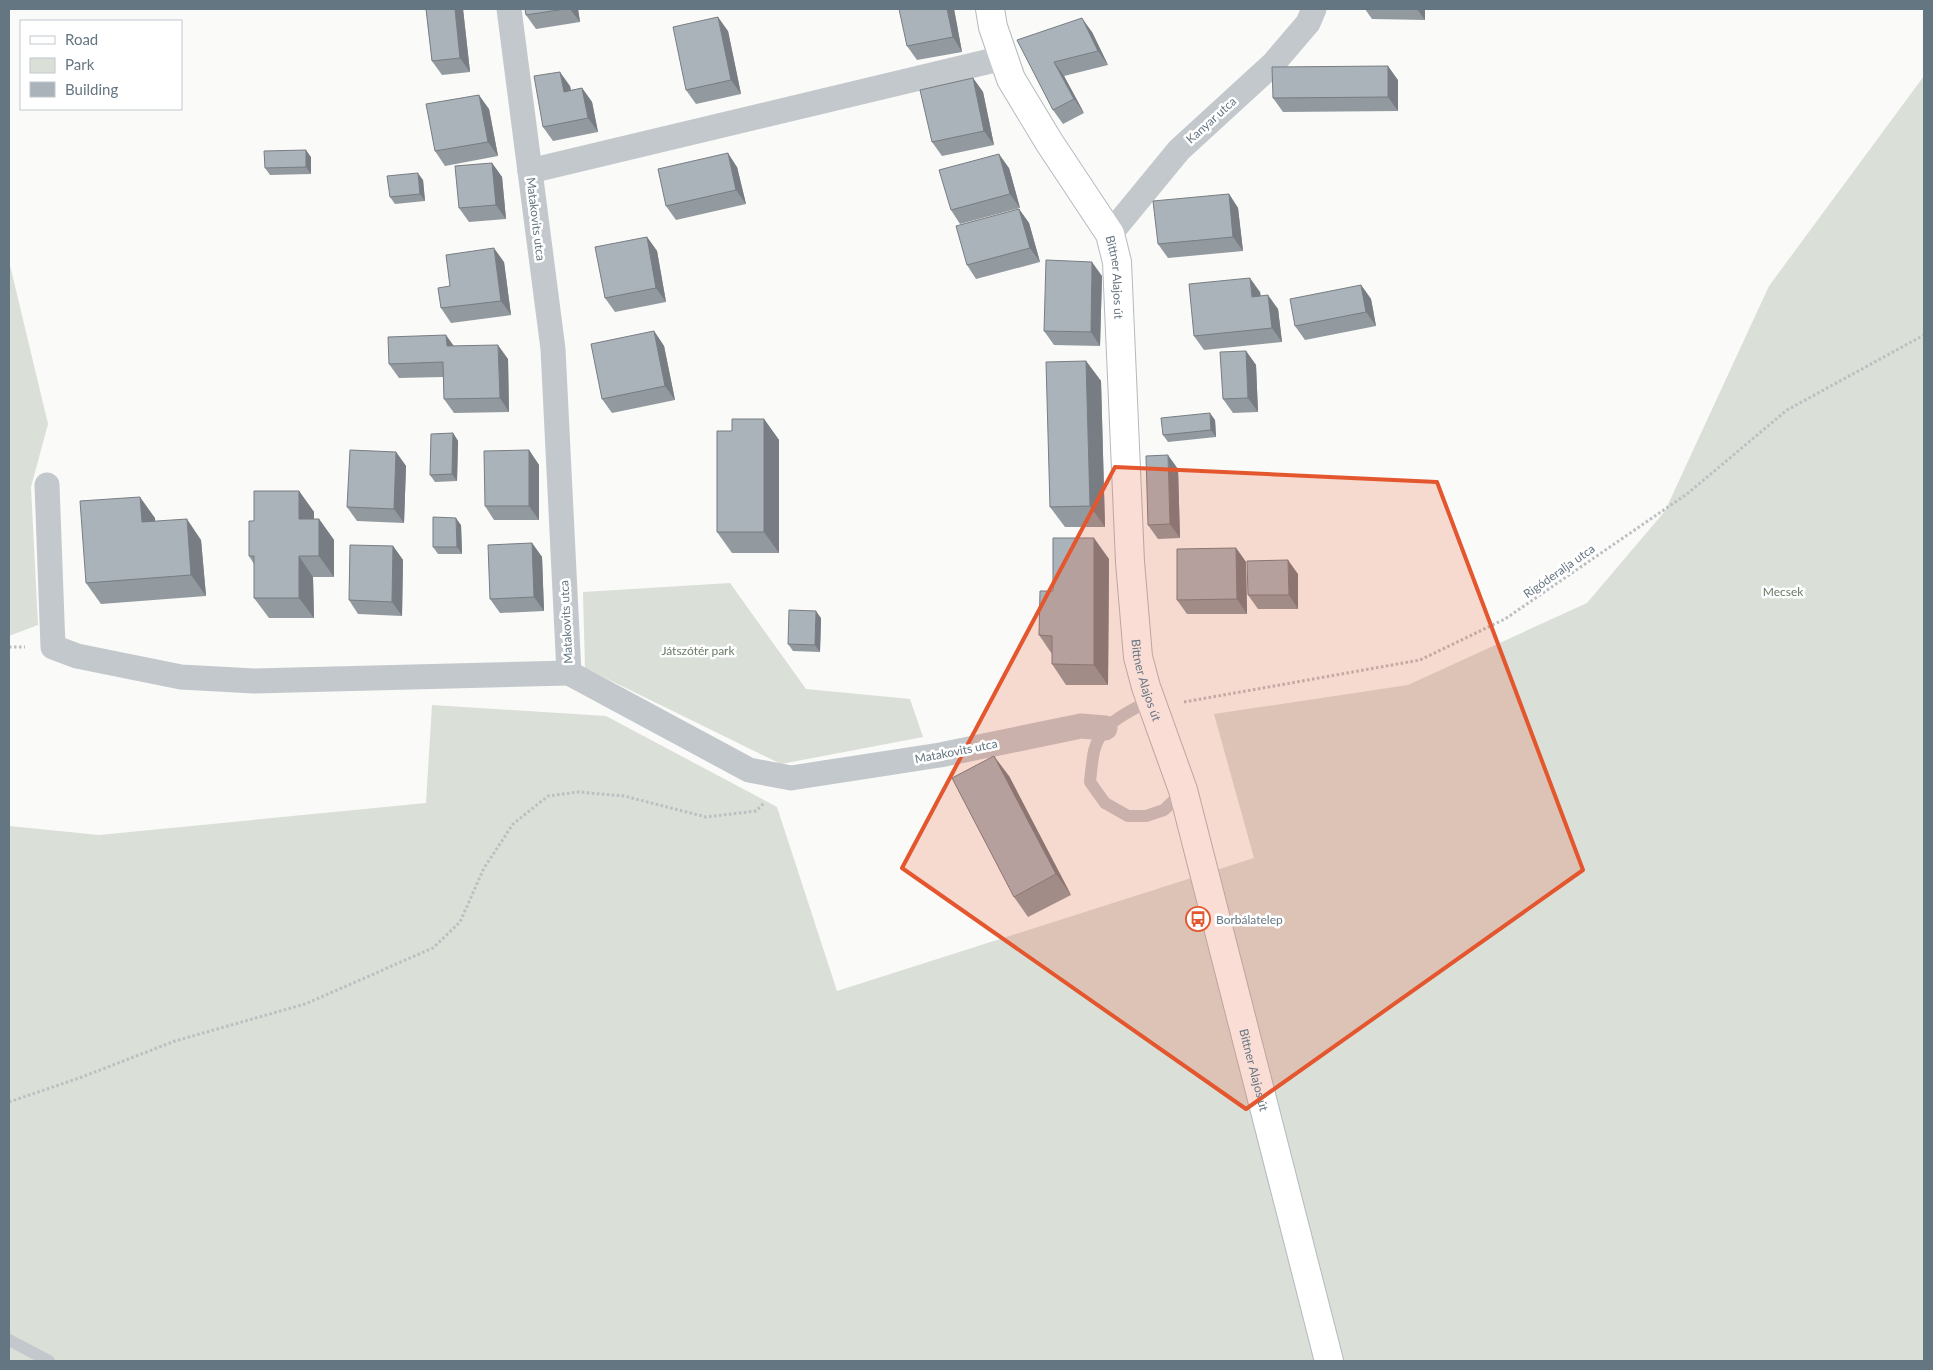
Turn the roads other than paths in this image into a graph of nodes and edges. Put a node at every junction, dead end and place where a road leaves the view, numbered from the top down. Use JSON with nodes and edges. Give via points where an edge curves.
{"nodes":[{"id":1,"x":509,"y":9,"type":"edge"},
{"id":2,"x":990,"y":9,"type":"edge"},
{"id":3,"x":1314,"y":9,"type":"edge"},
{"id":4,"x":1003,"y":58,"type":"junction"},
{"id":5,"x":530,"y":171,"type":"junction"},
{"id":6,"x":1110,"y":234,"type":"junction"},
{"id":7,"x":47,"y":485,"type":"dead end"},
{"id":8,"x":569,"y":673,"type":"junction"},
{"id":9,"x":1153,"y":705,"type":"junction"},
{"id":10,"x":1105,"y":728,"type":"junction"},
{"id":11,"x":1183,"y":790,"type":"junction"},
{"id":12,"x":9,"y":1340,"type":"edge"},
{"id":13,"x":49,"y":1361,"type":"edge"},
{"id":14,"x":1329,"y":1361,"type":"edge"}],
"edges":[{"from":1,"to":5,"type":"street","name":"Matakovits utca"},
{"from":2,"to":4,"type":"street","name":"Bittner Alajos út"},
{"from":3,"to":6,"type":"street","name":"Kanyar utca","via":[[1308,23],[1273,64],[1179,150]]},
{"from":4,"to":5,"type":"street"},
{"from":4,"to":6,"type":"street","name":"Bittner Alajos út","via":[[1010,79]]},
{"from":5,"to":8,"type":"street","name":"Matakovits utca","via":[[553,349]]},
{"from":6,"to":9,"type":"street","name":"Bittner Alajos út","via":[[1117,262],[1130,562],[1138,657]]},
{"from":7,"to":8,"type":"street","via":[[53,647],[77,656],[181,677],[254,681]]},
{"from":8,"to":10,"type":"street","name":"Matakovits utca","via":[[749,770],[791,778],[940,755],[1081,726]]},
{"from":9,"to":10,"type":"lane","via":[[1128,712]]},
{"from":9,"to":11,"type":"street","name":"Bittner Alajos út"},
{"from":10,"to":11,"type":"lane","via":[[1094,749],[1090,782],[1105,803],[1128,816],[1146,816],[1164,810]]},
{"from":11,"to":14,"type":"street","name":"Bittner Alajos út"},
{"from":12,"to":13,"type":"lane"}]}
